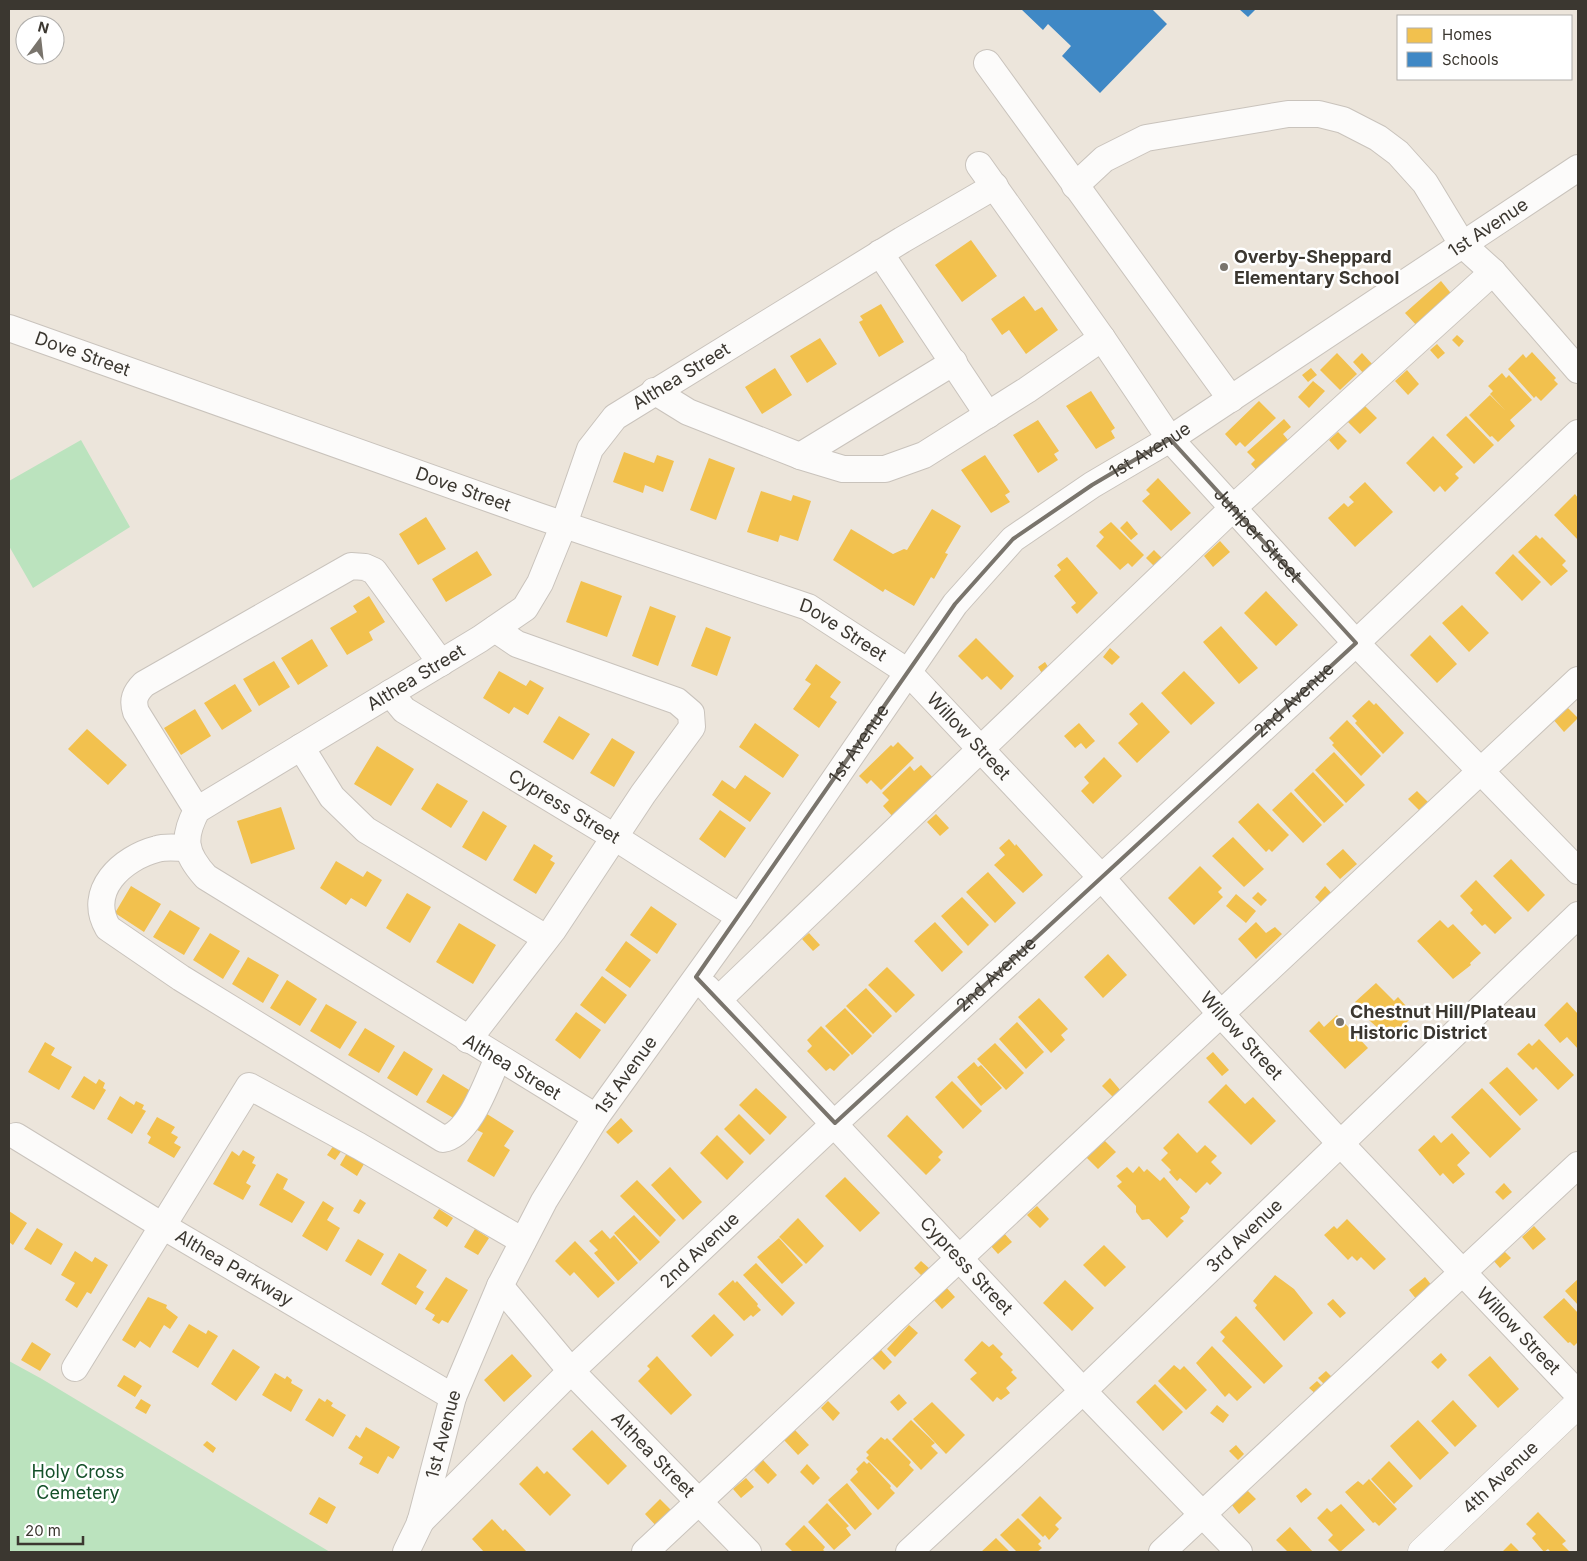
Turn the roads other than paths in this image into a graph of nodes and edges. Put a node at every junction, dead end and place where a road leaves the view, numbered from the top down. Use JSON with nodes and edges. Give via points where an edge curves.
{"nodes":[{"id":1,"x":986,"y":63,"type":"dead end"},
{"id":2,"x":979,"y":165,"type":"dead end"},
{"id":3,"x":1578,"y":168,"type":"edge"},
{"id":4,"x":995,"y":186,"type":"junction"},
{"id":5,"x":1074,"y":186,"type":"junction"},
{"id":6,"x":1462,"y":244,"type":"junction"},
{"id":7,"x":880,"y":253,"type":"junction"},
{"id":8,"x":1493,"y":272,"type":"junction"},
{"id":9,"x":9,"y":328,"type":"edge"},
{"id":10,"x":1102,"y":338,"type":"junction"},
{"id":11,"x":954,"y":362,"type":"junction"},
{"id":12,"x":1578,"y":370,"type":"edge"},
{"id":13,"x":654,"y":391,"type":"junction"},
{"id":14,"x":1231,"y":399,"type":"junction"},
{"id":15,"x":988,"y":414,"type":"junction"},
{"id":16,"x":1578,"y":433,"type":"edge"},
{"id":17,"x":1170,"y":440,"type":"junction"},
{"id":18,"x":800,"y":456,"type":"junction"},
{"id":19,"x":1233,"y":508,"type":"junction"},
{"id":20,"x":564,"y":524,"type":"junction"},
{"id":21,"x":496,"y":629,"type":"junction"},
{"id":22,"x":1356,"y":643,"type":"junction"},
{"id":23,"x":441,"y":663,"type":"junction"},
{"id":24,"x":908,"y":672,"type":"junction"},
{"id":25,"x":1578,"y":680,"type":"edge"},
{"id":26,"x":390,"y":693,"type":"junction"},
{"id":27,"x":301,"y":747,"type":"junction"},
{"id":28,"x":981,"y":749,"type":"junction"},
{"id":29,"x":1482,"y":772,"type":"junction"},
{"id":30,"x":197,"y":810,"type":"junction"},
{"id":31,"x":616,"y":838,"type":"junction"},
{"id":32,"x":188,"y":848,"type":"junction"},
{"id":33,"x":1578,"y":871,"type":"edge"},
{"id":34,"x":1101,"y":876,"type":"junction"},
{"id":35,"x":1578,"y":915,"type":"edge"},
{"id":36,"x":740,"y":917,"type":"junction"},
{"id":37,"x":546,"y":938,"type":"junction"},
{"id":38,"x":696,"y":977,"type":"junction"},
{"id":39,"x":718,"y":1000,"type":"junction"},
{"id":40,"x":1220,"y":1013,"type":"junction"},
{"id":41,"x":468,"y":1040,"type":"junction"},
{"id":42,"x":498,"y":1058,"type":"junction"},
{"id":43,"x":596,"y":1117,"type":"junction"},
{"id":44,"x":834,"y":1123,"type":"junction"},
{"id":45,"x":16,"y":1136,"type":"dead end"},
{"id":46,"x":1340,"y":1143,"type":"junction"},
{"id":47,"x":1578,"y":1165,"type":"edge"},
{"id":48,"x":162,"y":1225,"type":"junction"},
{"id":49,"x":523,"y":1241,"type":"junction"},
{"id":50,"x":960,"y":1258,"type":"junction"},
{"id":51,"x":1463,"y":1272,"type":"junction"},
{"id":52,"x":500,"y":1286,"type":"junction"},
{"id":53,"x":75,"y":1368,"type":"dead end"},
{"id":54,"x":571,"y":1371,"type":"junction"},
{"id":55,"x":1083,"y":1391,"type":"junction"},
{"id":56,"x":1578,"y":1394,"type":"edge"},
{"id":57,"x":453,"y":1397,"type":"junction"},
{"id":58,"x":1578,"y":1404,"type":"edge"},
{"id":59,"x":699,"y":1502,"type":"junction"},
{"id":60,"x":1203,"y":1514,"type":"junction"},
{"id":61,"x":420,"y":1523,"type":"junction"},
{"id":62,"x":406,"y":1552,"type":"edge"},
{"id":63,"x":645,"y":1552,"type":"edge"},
{"id":64,"x":748,"y":1552,"type":"edge"},
{"id":65,"x":909,"y":1552,"type":"edge"},
{"id":66,"x":1162,"y":1552,"type":"edge"},
{"id":67,"x":1239,"y":1552,"type":"edge"},
{"id":68,"x":1422,"y":1552,"type":"edge"}],
"edges":[{"from":1,"to":5,"type":"street"},
{"from":2,"to":4,"type":"street","name":"Juniper Street"},
{"from":3,"to":6,"type":"street","name":"1st Avenue"},
{"from":4,"to":7,"type":"street","name":"Althea Street"},
{"from":4,"to":10,"type":"street","name":"Juniper Street"},
{"from":5,"to":6,"type":"street","via":[[1104,159],[1146,138],[1288,114],[1318,114],[1361,127],[1398,153],[1425,183]]},
{"from":5,"to":14,"type":"street"},
{"from":6,"to":8,"type":"street"},
{"from":6,"to":14,"type":"street","name":"1st Avenue"},
{"from":7,"to":11,"type":"street"},
{"from":7,"to":13,"type":"street","name":"Althea Street"},
{"from":8,"to":12,"type":"street"},
{"from":8,"to":19,"type":"street"},
{"from":9,"to":20,"type":"street","name":"Dove Street"},
{"from":10,"to":15,"type":"street"},
{"from":10,"to":17,"type":"street","name":"Juniper Street"},
{"from":11,"to":15,"type":"street"},
{"from":11,"to":18,"type":"street"},
{"from":13,"to":18,"type":"street","via":[[688,412]]},
{"from":13,"to":20,"type":"street","name":"Althea Street","via":[[615,417],[590,449]]},
{"from":14,"to":17,"type":"street","name":"1st Avenue"},
{"from":15,"to":18,"type":"street","via":[[924,455],[885,469],[843,468]]},
{"from":16,"to":22,"type":"street","name":"2nd Avenue"},
{"from":17,"to":19,"type":"street","name":"Juniper Street"},
{"from":17,"to":24,"type":"street","name":"1st Avenue","via":[[1092,485],[1013,539],[955,604]]},
{"from":19,"to":22,"type":"street","name":"Juniper Street"},
{"from":19,"to":28,"type":"street"},
{"from":20,"to":21,"type":"street","name":"Althea Street","via":[[540,583],[525,608]]},
{"from":20,"to":24,"type":"street","name":"Dove Street","via":[[808,607]]},
{"from":21,"to":23,"type":"street","name":"Althea Street"},
{"from":21,"to":31,"type":"street","via":[[517,644],[677,701],[690,713],[692,727],[643,794]]},
{"from":22,"to":29,"type":"street","name":"Juniper Street"},
{"from":22,"to":34,"type":"street","name":"2nd Avenue"},
{"from":23,"to":26,"type":"street","name":"Althea Street"},
{"from":23,"to":30,"type":"street","via":[[374,571],[350,566],[144,684],[133,703],[136,712]]},
{"from":24,"to":28,"type":"street","name":"Willow Street"},
{"from":24,"to":36,"type":"street","name":"1st Avenue"},
{"from":25,"to":29,"type":"street"},
{"from":26,"to":27,"type":"street","name":"Althea Street"},
{"from":26,"to":31,"type":"street","name":"Cypress Street","via":[[404,710]]},
{"from":27,"to":30,"type":"street","name":"Althea Street"},
{"from":27,"to":37,"type":"street","via":[[332,797],[366,830]]},
{"from":28,"to":34,"type":"street","name":"Willow Street"},
{"from":28,"to":39,"type":"street"},
{"from":29,"to":33,"type":"street","name":"Juniper Street"},
{"from":29,"to":40,"type":"street"},
{"from":30,"to":32,"type":"street","via":[[187,829]]},
{"from":31,"to":36,"type":"street","name":"Cypress Street"},
{"from":31,"to":37,"type":"street"},
{"from":32,"to":41,"type":"street","name":"Althea Street","via":[[206,877]]},
{"from":32,"to":42,"type":"street","via":[[159,848],[136,856],[119,868],[107,884],[101,902],[102,918],[108,928],[181,978],[444,1139],[453,1138],[463,1126]]},
{"from":34,"to":40,"type":"street","name":"Willow Street"},
{"from":34,"to":44,"type":"street","name":"2nd Avenue"},
{"from":35,"to":46,"type":"street","name":"3rd Avenue"},
{"from":36,"to":38,"type":"street","name":"1st Avenue"},
{"from":37,"to":41,"type":"street"},
{"from":38,"to":39,"type":"street","name":"Cypress Street"},
{"from":38,"to":43,"type":"street","name":"1st Avenue"},
{"from":39,"to":44,"type":"street","name":"Cypress Street"},
{"from":40,"to":46,"type":"street","name":"Willow Street"},
{"from":40,"to":50,"type":"street"},
{"from":41,"to":42,"type":"street","name":"Althea Street"},
{"from":42,"to":43,"type":"street","name":"Althea Street"},
{"from":43,"to":49,"type":"street","name":"1st Avenue"},
{"from":44,"to":50,"type":"street","name":"Cypress Street"},
{"from":44,"to":54,"type":"street","name":"2nd Avenue"},
{"from":45,"to":48,"type":"street","name":"Althea Parkway"},
{"from":46,"to":51,"type":"street","name":"Willow Street"},
{"from":46,"to":55,"type":"street","name":"3rd Avenue"},
{"from":47,"to":51,"type":"street"},
{"from":48,"to":49,"type":"street","via":[[249,1086]]},
{"from":48,"to":53,"type":"street"},
{"from":48,"to":57,"type":"street","name":"Althea Parkway"},
{"from":49,"to":52,"type":"street","name":"1st Avenue"},
{"from":50,"to":55,"type":"street","name":"Cypress Street"},
{"from":50,"to":59,"type":"street"},
{"from":51,"to":56,"type":"street","name":"Willow Street"},
{"from":51,"to":60,"type":"street"},
{"from":52,"to":54,"type":"street","name":"Althea Street"},
{"from":52,"to":57,"type":"street","name":"1st Avenue"},
{"from":54,"to":59,"type":"street","name":"Althea Street"},
{"from":54,"to":61,"type":"street","name":"2nd Avenue"},
{"from":55,"to":60,"type":"street","name":"Cypress Street"},
{"from":55,"to":65,"type":"street","name":"3rd Avenue"},
{"from":57,"to":61,"type":"street","name":"1st Avenue"},
{"from":58,"to":68,"type":"main road","name":"4th Avenue"},
{"from":59,"to":63,"type":"street"},
{"from":59,"to":64,"type":"street","name":"Althea Street"},
{"from":60,"to":66,"type":"street"},
{"from":60,"to":67,"type":"street","name":"Cypress Street"},
{"from":61,"to":62,"type":"street","name":"1st Avenue"}]}
